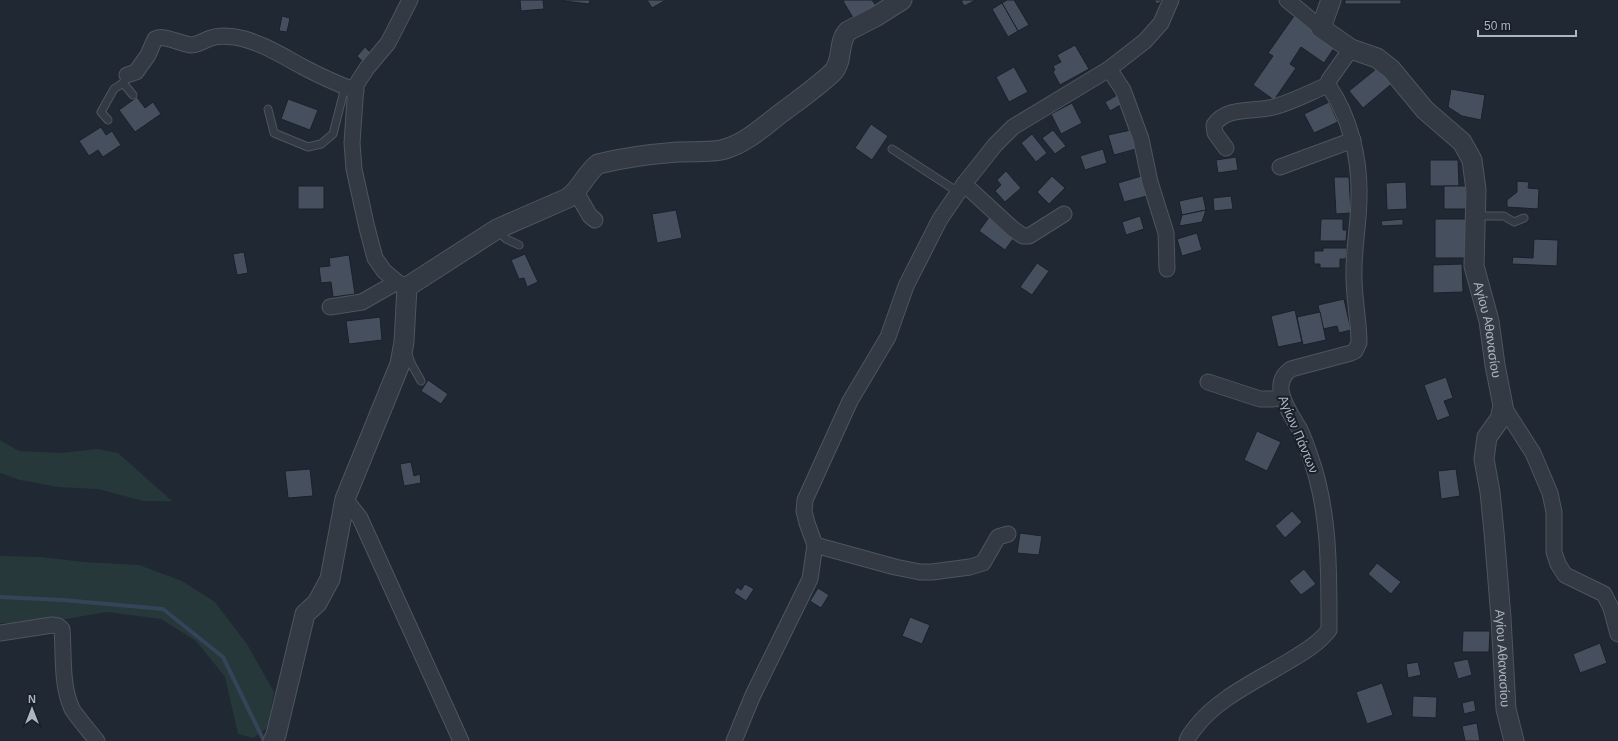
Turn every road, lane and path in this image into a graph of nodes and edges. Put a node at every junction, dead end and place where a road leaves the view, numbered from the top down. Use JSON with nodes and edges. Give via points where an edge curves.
{"nodes":[{"id":1,"x":410,"y":0,"type":"edge"},
{"id":2,"x":902,"y":0,"type":"edge"},
{"id":3,"x":1171,"y":0,"type":"edge"},
{"id":4,"x":1287,"y":0,"type":"edge"},
{"id":5,"x":1331,"y":0,"type":"edge"},
{"id":6,"x":1321,"y":28,"type":"junction"},
{"id":7,"x":1351,"y":49,"type":"junction"},
{"id":8,"x":1109,"y":69,"type":"junction"},
{"id":9,"x":125,"y":79,"type":"junction"},
{"id":10,"x":1328,"y":85,"type":"junction"},
{"id":11,"x":351,"y":89,"type":"junction"},
{"id":12,"x":133,"y":95,"type":"dead end"},
{"id":13,"x":268,"y":109,"type":"dead end"},
{"id":14,"x":108,"y":120,"type":"dead end"},
{"id":15,"x":1353,"y":140,"type":"junction"},
{"id":16,"x":1226,"y":148,"type":"dead end"},
{"id":17,"x":892,"y":149,"type":"dead end"},
{"id":18,"x":1280,"y":167,"type":"dead end"},
{"id":19,"x":961,"y":188,"type":"junction"},
{"id":20,"x":576,"y":192,"type":"junction"},
{"id":21,"x":1064,"y":214,"type":"dead end"},
{"id":22,"x":1475,"y":216,"type":"junction"},
{"id":23,"x":1524,"y":218,"type":"dead end"},
{"id":24,"x":595,"y":220,"type":"dead end"},
{"id":25,"x":497,"y":229,"type":"junction"},
{"id":26,"x":519,"y":245,"type":"dead end"},
{"id":27,"x":1167,"y":269,"type":"dead end"},
{"id":28,"x":402,"y":284,"type":"junction"},
{"id":29,"x":330,"y":307,"type":"dead end"},
{"id":30,"x":404,"y":342,"type":"junction"},
{"id":31,"x":421,"y":380,"type":"dead end"},
{"id":32,"x":1208,"y":382,"type":"dead end"},
{"id":33,"x":1282,"y":396,"type":"junction"},
{"id":34,"x":1503,"y":406,"type":"junction"},
{"id":35,"x":345,"y":499,"type":"junction"},
{"id":36,"x":1008,"y":534,"type":"dead end"},
{"id":37,"x":815,"y":545,"type":"junction"},
{"id":38,"x":0,"y":633,"type":"edge"},
{"id":39,"x":1618,"y":634,"type":"edge"},
{"id":40,"x":97,"y":741,"type":"edge"},
{"id":41,"x":273,"y":741,"type":"edge"},
{"id":42,"x":461,"y":741,"type":"edge"},
{"id":43,"x":734,"y":741,"type":"edge"},
{"id":44,"x":1187,"y":741,"type":"edge"},
{"id":45,"x":1514,"y":741,"type":"edge"}],
"edges":[{"from":1,"to":11,"type":"street","via":[[388,43],[356,86]]},
{"from":2,"to":20,"type":"street","via":[[845,34],[834,71],[798,101],[738,144],[725,149],[670,153],[598,164],[590,170]]},
{"from":3,"to":8,"type":"street","via":[[1156,31]]},
{"from":4,"to":6,"type":"street","name":"Αγίου Αθανασίου"},
{"from":5,"to":6,"type":"street"},
{"from":6,"to":7,"type":"street","name":"Αγίου Αθανασίου"},
{"from":7,"to":10,"type":"street"},
{"from":7,"to":22,"type":"street","name":"Αγίου Αθανασίου","via":[[1377,58],[1386,65],[1416,101],[1465,146],[1474,171]]},
{"from":8,"to":19,"type":"street","via":[[1013,127],[995,144]]},
{"from":8,"to":27,"type":"street","via":[[1123,90],[1141,139],[1150,182],[1166,233]]},
{"from":9,"to":11,"type":"street","via":[[136,72],[157,37],[194,45],[212,37],[222,36],[261,45]]},
{"from":9,"to":12,"type":"lane"},
{"from":9,"to":14,"type":"lane","via":[[114,89],[101,112]]},
{"from":10,"to":15,"type":"street","name":"Αγίων Πάντων","via":[[1346,119]]},
{"from":10,"to":16,"type":"street","via":[[1276,107],[1232,112],[1217,120],[1214,125],[1216,133]]},
{"from":11,"to":13,"type":"lane","via":[[333,134],[321,144],[308,147],[274,133]]},
{"from":11,"to":28,"type":"street","via":[[354,169],[375,258],[384,271]]},
{"from":15,"to":18,"type":"street"},
{"from":15,"to":33,"type":"street","name":"Αγίων Πάντων","via":[[1359,196],[1354,271],[1358,348],[1351,354],[1291,369],[1285,373],[1282,380]]},
{"from":17,"to":19,"type":"lane"},
{"from":19,"to":21,"type":"street","via":[[1023,236],[1028,236]]},
{"from":19,"to":37,"type":"street","via":[[940,219],[906,286],[888,337],[850,401],[805,500],[804,511]]},
{"from":20,"to":24,"type":"street"},
{"from":20,"to":25,"type":"street","via":[[568,198]]},
{"from":22,"to":23,"type":"lane","via":[[1504,216],[1514,222]]},
{"from":22,"to":34,"type":"street","name":"Αγίου Αθανασίου","via":[[1474,266],[1489,321]]},
{"from":25,"to":26,"type":"lane","via":[[506,239]]},
{"from":25,"to":28,"type":"street"},
{"from":28,"to":29,"type":"street","via":[[362,302]]},
{"from":28,"to":30,"type":"street"},
{"from":30,"to":31,"type":"lane","via":[[412,365]]},
{"from":30,"to":35,"type":"street","via":[[400,364]]},
{"from":32,"to":33,"type":"street","via":[[1260,400]]},
{"from":33,"to":44,"type":"street","name":"Αγίων Πάντων","via":[[1302,436],[1320,488],[1328,550],[1329,630],[1312,647],[1248,685],[1208,713]]},
{"from":34,"to":39,"type":"street","via":[[1533,453],[1550,493],[1554,512],[1554,552],[1558,564],[1565,575],[1604,594]]},
{"from":34,"to":45,"type":"street","name":"Αγίου Αθανασίου","via":[[1500,419],[1486,437],[1484,459],[1494,532],[1506,709]]},
{"from":35,"to":41,"type":"street","via":[[330,579],[317,602],[305,614]]},
{"from":35,"to":42,"type":"street","via":[[360,518]]},
{"from":36,"to":37,"type":"street","via":[[998,537],[983,563],[932,572],[895,567]]},
{"from":37,"to":43,"type":"street","via":[[810,579],[753,695]]},
{"from":38,"to":40,"type":"street","via":[[52,625],[62,629],[69,699],[73,710]]}]}
